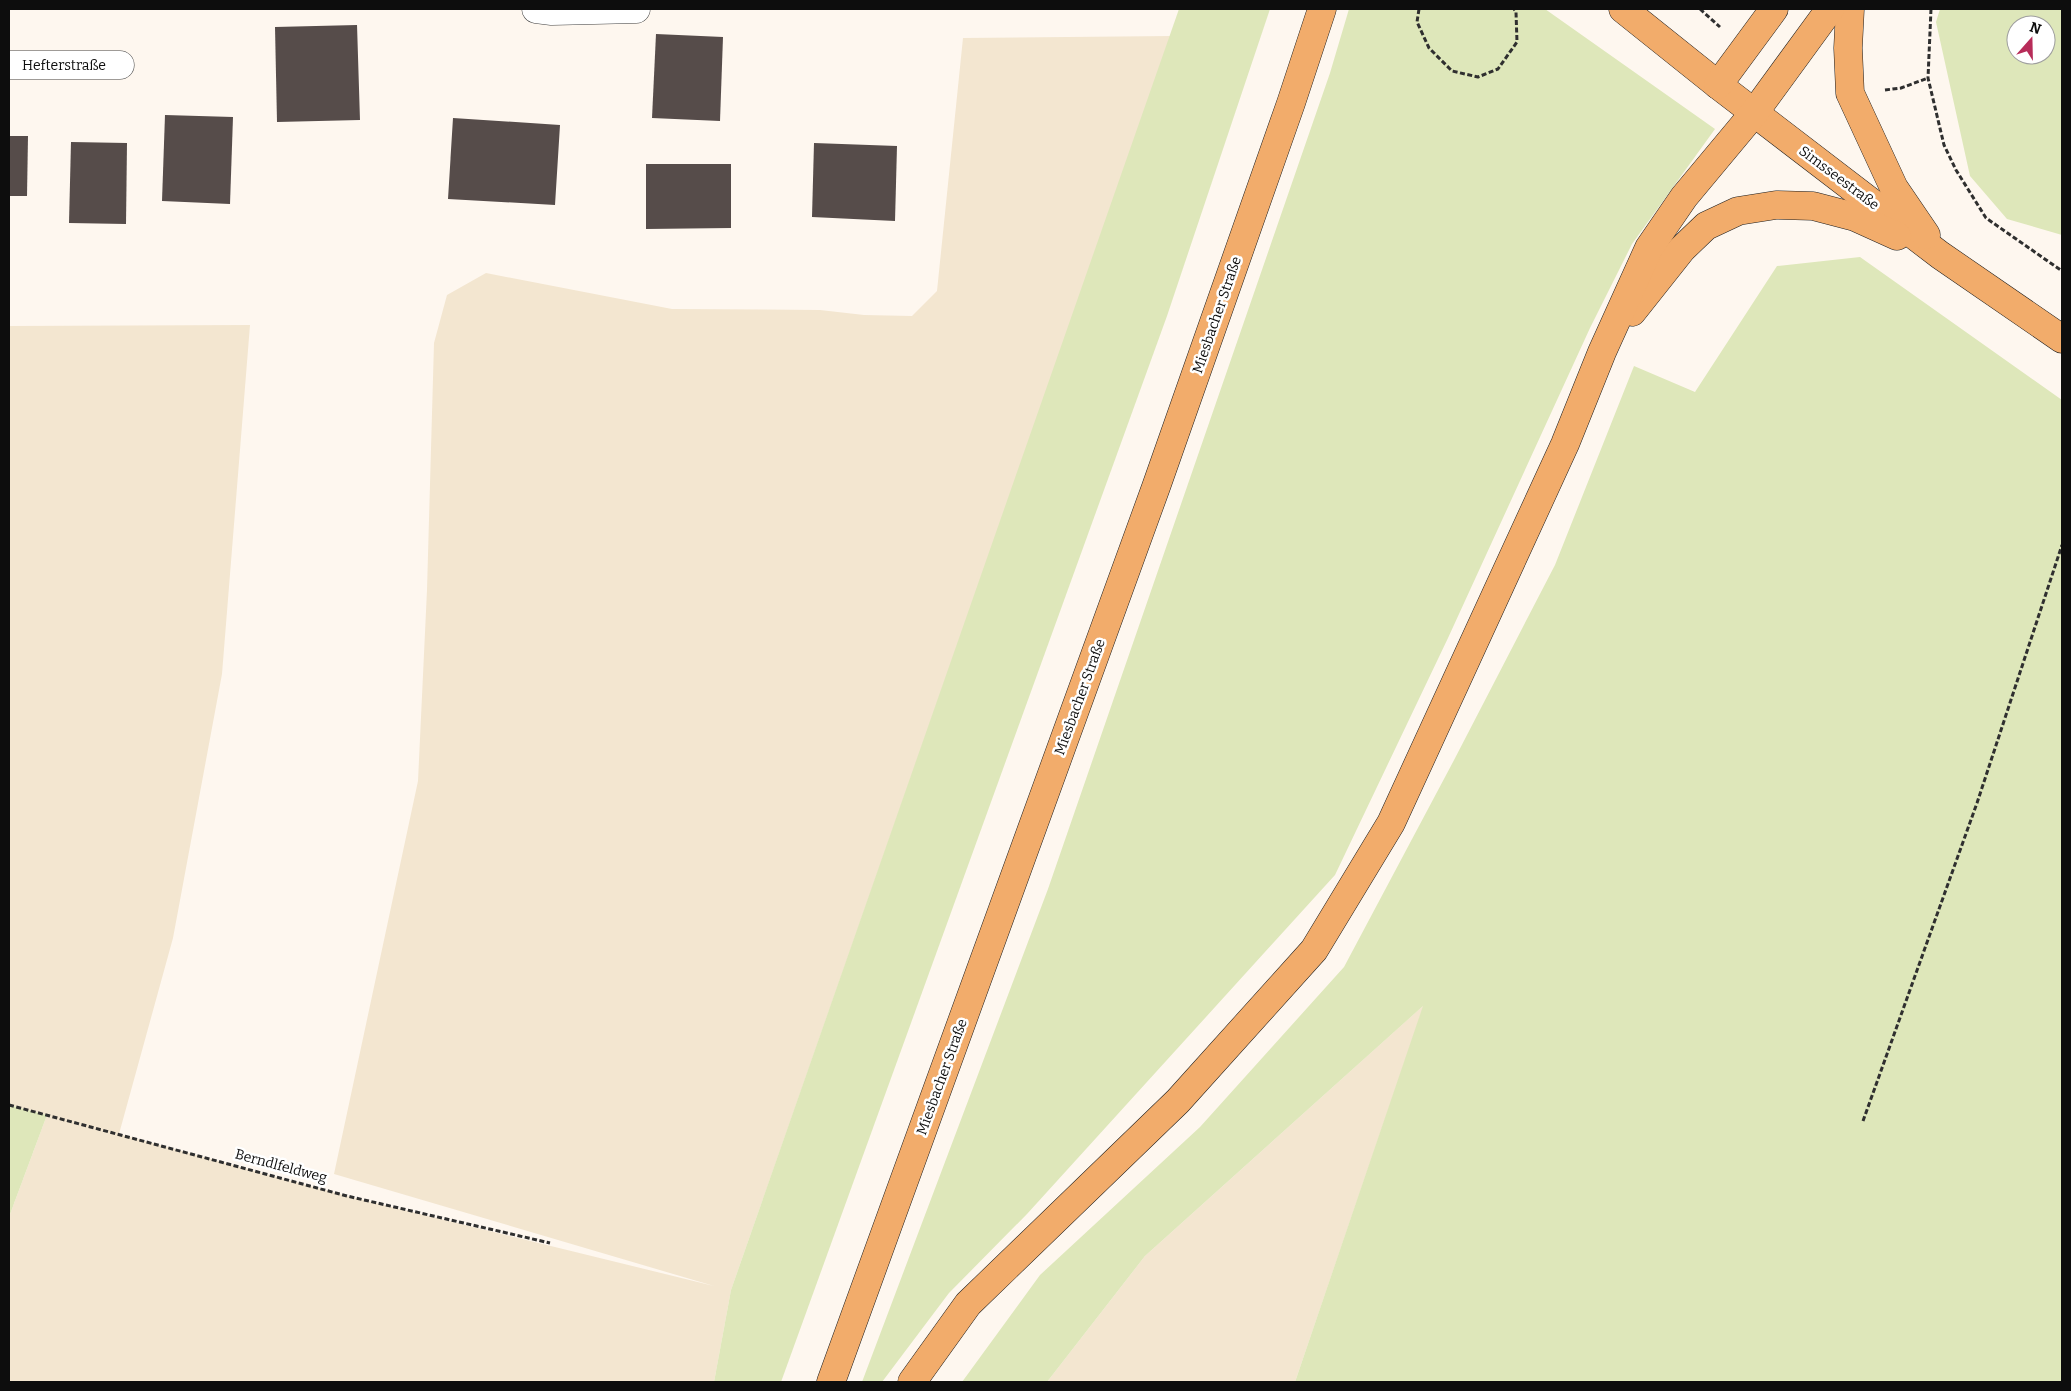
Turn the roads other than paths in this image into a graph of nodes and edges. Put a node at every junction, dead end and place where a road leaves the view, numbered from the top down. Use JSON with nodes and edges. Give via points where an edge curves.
{"nodes":[{"id":1,"x":536,"y":9,"type":"edge"},
{"id":2,"x":636,"y":9,"type":"edge"},
{"id":3,"x":1322,"y":9,"type":"edge"},
{"id":4,"x":1622,"y":9,"type":"edge"},
{"id":5,"x":1774,"y":9,"type":"edge"},
{"id":6,"x":1830,"y":9,"type":"edge"},
{"id":7,"x":1850,"y":9,"type":"edge"},
{"id":8,"x":9,"y":64,"type":"edge"},
{"id":9,"x":120,"y":65,"type":"dead end"},
{"id":10,"x":1718,"y":85,"type":"junction"},
{"id":11,"x":1754,"y":113,"type":"junction"},
{"id":12,"x":1940,"y":255,"type":"junction"},
{"id":13,"x":2062,"y":339,"type":"edge"},
{"id":14,"x":1602,"y":352,"type":"junction"},
{"id":15,"x":831,"y":1382,"type":"edge"},
{"id":16,"x":912,"y":1382,"type":"edge"}],
"edges":[{"from":1,"to":2,"type":"street"},
{"from":3,"to":15,"type":"main road","name":"Miesbacher Straße","via":[[1156,487]]},
{"from":4,"to":10,"type":"main road","name":"Simsseestraße"},
{"from":5,"to":10,"type":"main road"},
{"from":6,"to":11,"type":"main road"},
{"from":7,"to":12,"type":"main road","via":[[1850,94],[1894,188]]},
{"from":8,"to":9,"type":"street","name":"Hefterstraße"},
{"from":10,"to":11,"type":"main road","name":"Simsseestraße"},
{"from":11,"to":12,"type":"main road","name":"Simsseestraße"},
{"from":11,"to":14,"type":"main road","via":[[1684,197],[1649,248]]},
{"from":12,"to":13,"type":"main road","name":"Simsseestraße"},
{"from":12,"to":14,"type":"main road","via":[[1855,217],[1813,206],[1776,205],[1738,211],[1706,226],[1682,249]]},
{"from":14,"to":16,"type":"main road","via":[[1565,444],[1391,823],[1314,950],[1178,1101],[968,1304]]}]}
